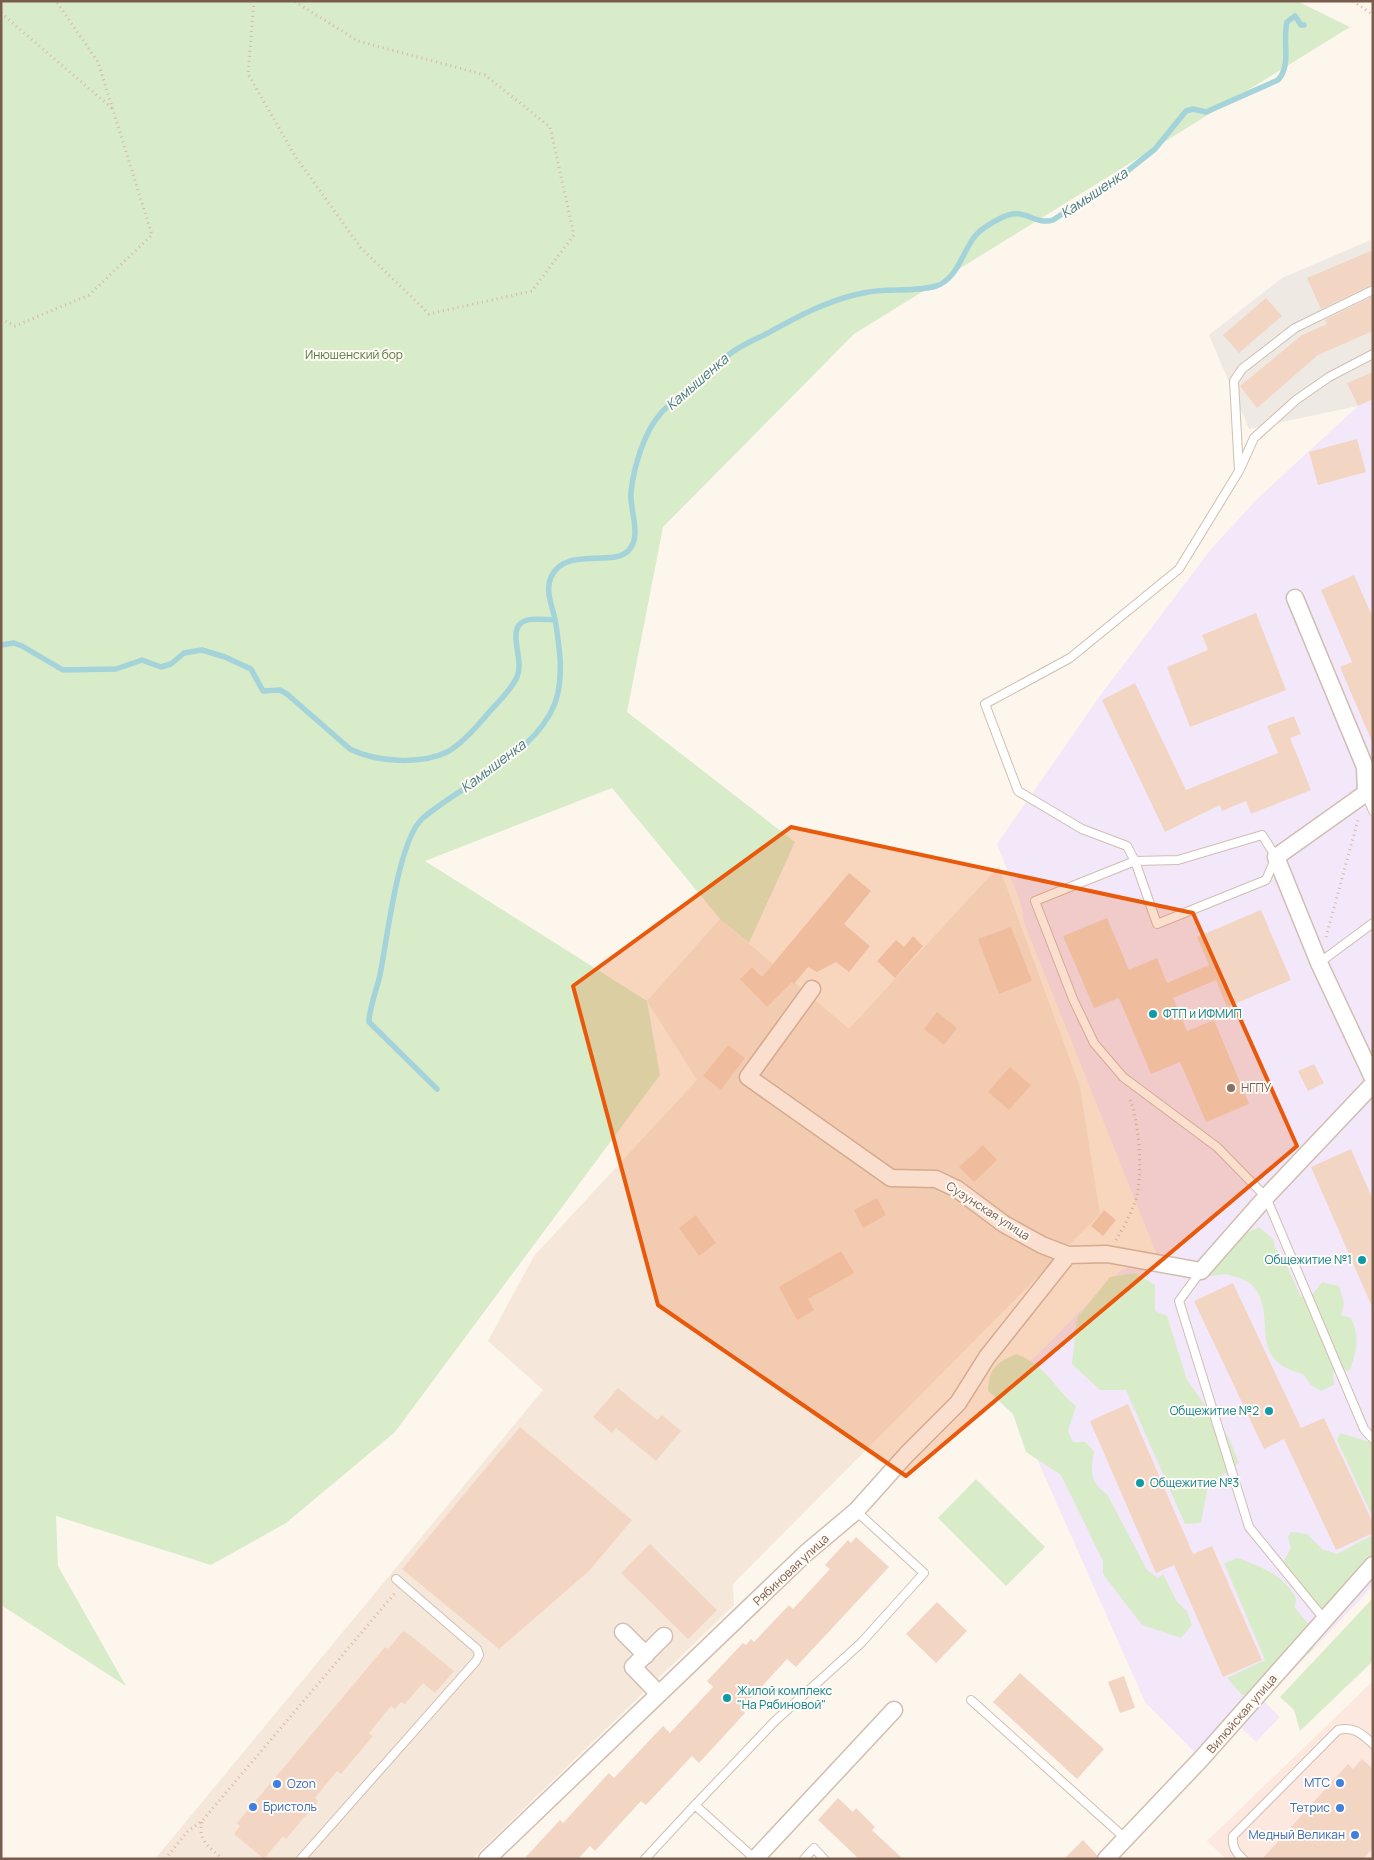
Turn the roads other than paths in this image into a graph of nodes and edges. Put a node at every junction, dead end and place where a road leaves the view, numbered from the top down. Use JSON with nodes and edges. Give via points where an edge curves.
{"nodes":[{"id":1,"x":1373,"y":290,"type":"edge"},
{"id":2,"x":1373,"y":354,"type":"edge"},
{"id":3,"x":1238,"y":471,"type":"junction"},
{"id":4,"x":1294,"y":598,"type":"dead end"},
{"id":5,"x":1369,"y":765,"type":"edge"},
{"id":6,"x":1366,"y":793,"type":"junction"},
{"id":7,"x":1373,"y":811,"type":"edge"},
{"id":8,"x":1276,"y":857,"type":"junction"},
{"id":9,"x":1135,"y":861,"type":"junction"},
{"id":10,"x":1373,"y":923,"type":"edge"},
{"id":11,"x":1319,"y":963,"type":"junction"},
{"id":12,"x":812,"y":989,"type":"dead end"},
{"id":13,"x":1373,"y":1078,"type":"edge"},
{"id":14,"x":1373,"y":1084,"type":"edge"},
{"id":15,"x":1266,"y":1197,"type":"junction"},
{"id":16,"x":1068,"y":1256,"type":"junction"},
{"id":17,"x":1201,"y":1271,"type":"junction"},
{"id":18,"x":1373,"y":1439,"type":"edge"},
{"id":19,"x":856,"y":1511,"type":"junction"},
{"id":20,"x":1373,"y":1565,"type":"edge"},
{"id":21,"x":399,"y":1582,"type":"road end"},
{"id":22,"x":1325,"y":1620,"type":"junction"},
{"id":23,"x":623,"y":1632,"type":"dead end"},
{"id":24,"x":664,"y":1636,"type":"dead end"},
{"id":25,"x":646,"y":1655,"type":"junction"},
{"id":26,"x":659,"y":1694,"type":"junction"},
{"id":27,"x":971,"y":1700,"type":"dead end"},
{"id":28,"x":894,"y":1710,"type":"dead end"},
{"id":29,"x":1373,"y":1744,"type":"edge"},
{"id":30,"x":694,"y":1805,"type":"junction"},
{"id":31,"x":1126,"y":1839,"type":"junction"},
{"id":32,"x":301,"y":1859,"type":"edge"},
{"id":33,"x":487,"y":1859,"type":"edge"},
{"id":34,"x":645,"y":1859,"type":"edge"},
{"id":35,"x":755,"y":1859,"type":"edge"},
{"id":36,"x":804,"y":1859,"type":"edge"},
{"id":37,"x":824,"y":1859,"type":"edge"},
{"id":38,"x":1106,"y":1859,"type":"edge"},
{"id":39,"x":1243,"y":1859,"type":"edge"}],
"edges":[{"from":1,"to":3,"type":"lane","via":[[1294,328],[1242,369],[1234,381]]},
{"from":2,"to":3,"type":"lane","via":[[1329,377],[1296,400],[1254,438]]},
{"from":3,"to":9,"type":"lane","via":[[1179,569],[1070,658],[985,704],[1018,791],[1082,829],[1127,846]]},
{"from":4,"to":5,"type":"street"},
{"from":5,"to":6,"type":"street"},
{"from":6,"to":7,"type":"lane"},
{"from":6,"to":8,"type":"street"},
{"from":8,"to":9,"type":"lane","via":[[1262,835],[1178,860]]},
{"from":8,"to":9,"type":"lane","via":[[1266,880],[1157,924]]},
{"from":8,"to":11,"type":"street"},
{"from":9,"to":15,"type":"lane","via":[[1035,901],[1073,1000],[1094,1044],[1123,1077],[1217,1147]]},
{"from":10,"to":11,"type":"lane"},
{"from":11,"to":13,"type":"street"},
{"from":12,"to":16,"type":"street","name":"Сузунская улица","via":[[748,1077],[891,1178],[936,1179],[957,1189],[1004,1224]]},
{"from":14,"to":15,"type":"street"},
{"from":15,"to":17,"type":"street"},
{"from":15,"to":18,"type":"lane","via":[[1364,1429]]},
{"from":16,"to":17,"type":"street","name":"Сузунская улица","via":[[1107,1254]]},
{"from":16,"to":19,"type":"street","name":"Рябиновая улица","via":[[987,1357],[958,1403]]},
{"from":17,"to":22,"type":"lane","via":[[1178,1301],[1250,1527]]},
{"from":19,"to":26,"type":"street","name":"Рябиновая улица","via":[[806,1553]]},
{"from":19,"to":30,"type":"lane","via":[[924,1573],[860,1644],[775,1721]]},
{"from":20,"to":22,"type":"street","name":"Вилюйская улица"},
{"from":21,"to":32,"type":"lane","via":[[479,1655]]},
{"from":22,"to":31,"type":"street","name":"Вилюйская улица"},
{"from":23,"to":25,"type":"street"},
{"from":24,"to":25,"type":"street"},
{"from":25,"to":26,"type":"street","via":[[633,1667]]},
{"from":26,"to":33,"type":"street","name":"Рябиновая улица"},
{"from":27,"to":31,"type":"lane"},
{"from":28,"to":35,"type":"street"},
{"from":29,"to":39,"type":"lane","via":[[1359,1731],[1338,1730],[1233,1836],[1234,1849]]},
{"from":30,"to":34,"type":"lane"},
{"from":30,"to":35,"type":"lane"},
{"from":31,"to":38,"type":"street","name":"Вилюйская улица"},
{"from":36,"to":37,"type":"lane","via":[[814,1848]]}]}
